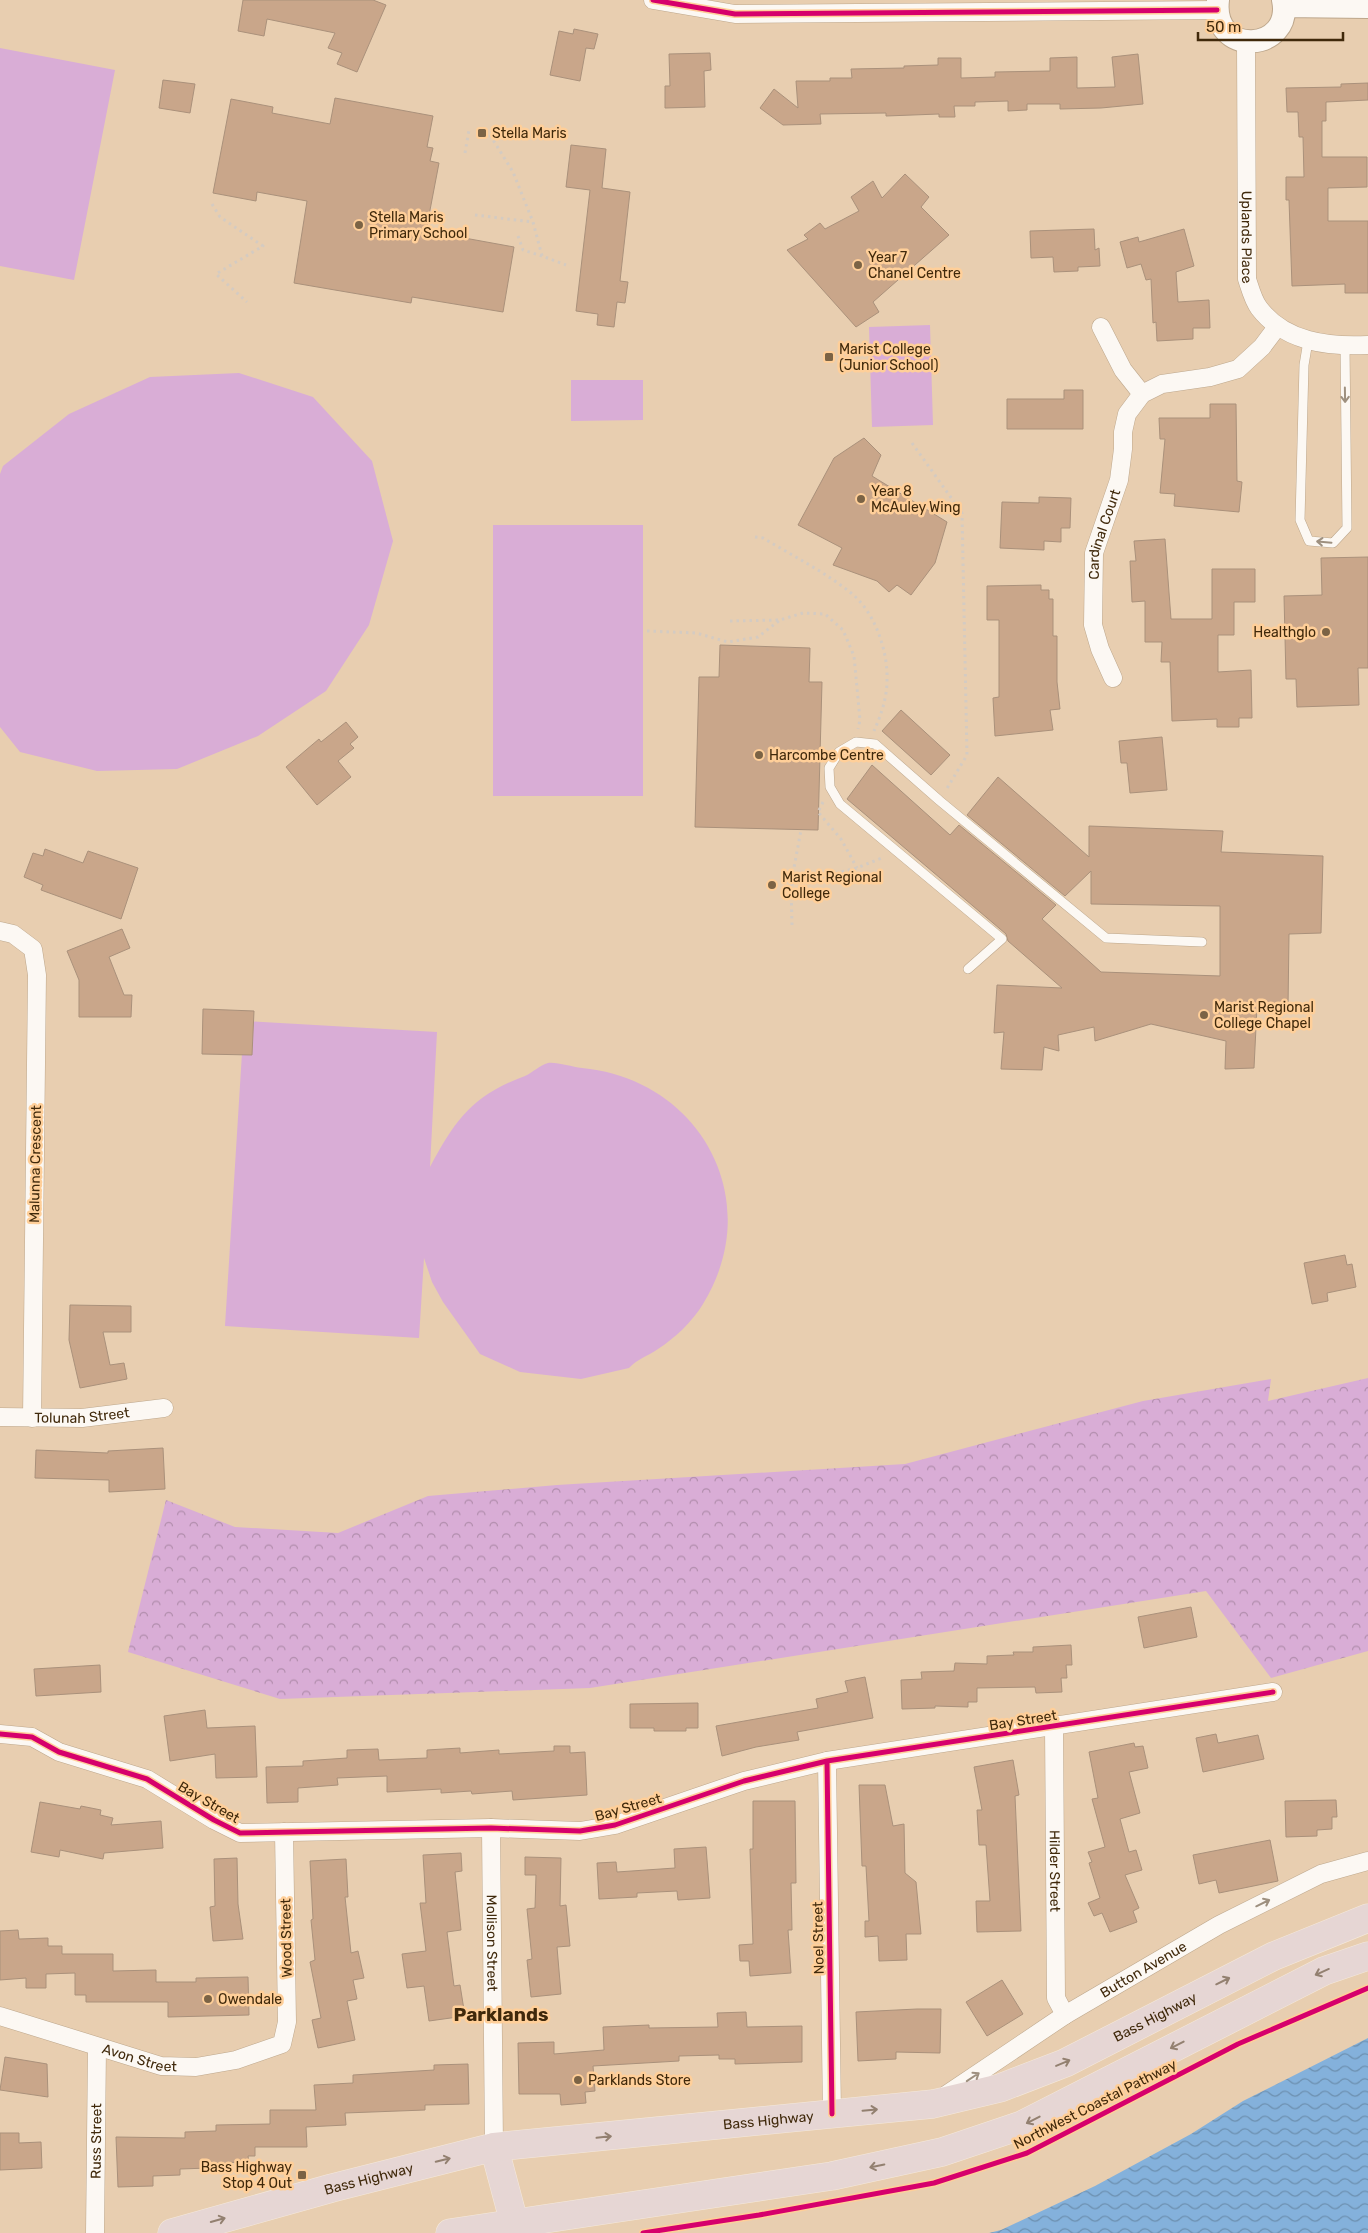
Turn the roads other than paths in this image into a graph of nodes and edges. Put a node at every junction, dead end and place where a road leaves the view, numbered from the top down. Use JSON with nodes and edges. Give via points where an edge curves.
{"nodes":[{"id":1,"x":654,"y":0,"type":"edge"},
{"id":2,"x":1283,"y":3,"type":"edge"},
{"id":3,"x":1218,"y":5,"type":"edge"},
{"id":4,"x":859,"y":7,"type":"edge"},
{"id":5,"x":1368,"y":8,"type":"edge"},
{"id":6,"x":1246,"y":42,"type":"junction"},
{"id":7,"x":1101,"y":326,"type":"dead end"},
{"id":8,"x":1277,"y":327,"type":"junction"},
{"id":9,"x":1308,"y":341,"type":"junction"},
{"id":10,"x":1368,"y":345,"type":"edge"},
{"id":11,"x":1345,"y":346,"type":"junction"},
{"id":12,"x":1142,"y":394,"type":"junction"},
{"id":13,"x":1113,"y":678,"type":"dead end"},
{"id":14,"x":0,"y":931,"type":"edge"},
{"id":15,"x":1202,"y":942,"type":"dead end"},
{"id":16,"x":968,"y":969,"type":"dead end"},
{"id":17,"x":164,"y":1408,"type":"dead end"},
{"id":18,"x":0,"y":1417,"type":"edge"},
{"id":19,"x":32,"y":1418,"type":"junction"},
{"id":20,"x":1273,"y":1692,"type":"dead end"},
{"id":21,"x":1054,"y":1726,"type":"junction"},
{"id":22,"x":0,"y":1734,"type":"edge"},
{"id":23,"x":827,"y":1761,"type":"junction"},
{"id":24,"x":491,"y":1828,"type":"junction"},
{"id":25,"x":284,"y":1832,"type":"junction"},
{"id":26,"x":1368,"y":1861,"type":"edge"},
{"id":27,"x":1368,"y":1918,"type":"edge"},
{"id":28,"x":1368,"y":1956,"type":"edge"},
{"id":29,"x":1064,"y":2015,"type":"junction"},
{"id":30,"x":0,"y":2016,"type":"edge"},
{"id":31,"x":282,"y":2044,"type":"joint"},
{"id":32,"x":96,"y":2047,"type":"junction"},
{"id":33,"x":933,"y":2104,"type":"junction"},
{"id":34,"x":832,"y":2114,"type":"junction"},
{"id":35,"x":494,"y":2147,"type":"junction"},
{"id":36,"x":514,"y":2222,"type":"junction"},
{"id":37,"x":95,"y":2233,"type":"edge"},
{"id":38,"x":172,"y":2233,"type":"edge"},
{"id":39,"x":450,"y":2233,"type":"edge"}],
"edges":[{"from":1,"to":4,"type":"street","via":[[735,14]]},
{"from":2,"to":5,"type":"street"},
{"from":2,"to":6,"type":"street","via":[[1283,16],[1274,33],[1266,39]]},
{"from":3,"to":4,"type":"street"},
{"from":3,"to":6,"type":"street","via":[[1223,27]]},
{"from":6,"to":8,"type":"street","name":"Uplands Place","via":[[1247,279],[1257,307]]},
{"from":7,"to":12,"type":"street","via":[[1123,370]]},
{"from":8,"to":9,"type":"street","name":"Uplands Place"},
{"from":8,"to":12,"type":"street","name":"Cardinal Court","via":[[1262,347],[1238,369],[1162,384]]},
{"from":9,"to":11,"type":"street","name":"Uplands Place"},
{"from":11,"to":9,"type":"lane","one_way":true,"via":[[1347,528],[1333,543],[1309,541],[1300,520],[1304,365]]},
{"from":10,"to":11,"type":"street","name":"Uplands Place"},
{"from":12,"to":13,"type":"street","name":"Cardinal Court","via":[[1127,414],[1119,480],[1094,553],[1093,625]]},
{"from":14,"to":19,"type":"street","name":"Malunna Crescent","via":[[13,934],[33,949],[37,975]]},
{"from":15,"to":16,"type":"lane","via":[[1106,938],[876,744],[856,742],[839,752],[829,768],[830,787],[840,804],[1002,939]]},
{"from":17,"to":19,"type":"street","name":"Tolunah Street","via":[[82,1418]]},
{"from":18,"to":19,"type":"street","name":"Tolunah Street"},
{"from":20,"to":21,"type":"street","name":"Bay Street"},
{"from":21,"to":23,"type":"street","name":"Bay Street"},
{"from":21,"to":29,"type":"street","name":"Hilder Street","via":[[1056,1998]]},
{"from":22,"to":25,"type":"street","name":"Bay Street","via":[[32,1737],[59,1752],[147,1779],[240,1833]]},
{"from":23,"to":24,"type":"street","name":"Bay Street","via":[[744,1781],[615,1824],[580,1831]]},
{"from":23,"to":34,"type":"street","name":"Noel Street"},
{"from":24,"to":25,"type":"street","name":"Bay Street"},
{"from":24,"to":35,"type":"street","name":"Mollison Street"},
{"from":25,"to":31,"type":"street","name":"Wood Street","via":[[287,2022]]},
{"from":29,"to":26,"type":"street","name":"Button Avenue","one_way":true,"via":[[1219,1925],[1321,1874]]},
{"from":33,"to":27,"type":"highway","name":"Bass Highway","one_way":true,"via":[[1000,2088],[1065,2062],[1274,1956]]},
{"from":28,"to":36,"type":"highway","one_way":true,"via":[[1324,1970],[1022,2125],[942,2152],[832,2176]]},
{"from":33,"to":29,"type":"street","name":"Button Avenue","one_way":true},
{"from":30,"to":32,"type":"street","name":"Avon Street"},
{"from":31,"to":32,"type":"street","name":"Avon Street","via":[[236,2060],[196,2067],[161,2066]]},
{"from":32,"to":37,"type":"street","name":"Russ Street"},
{"from":34,"to":33,"type":"highway","name":"Bass Highway","one_way":true},
{"from":35,"to":34,"type":"highway","name":"Bass Highway","one_way":true},
{"from":35,"to":36,"type":"highway"},
{"from":38,"to":35,"type":"highway","name":"Bass Highway","one_way":true},
{"from":36,"to":39,"type":"highway"}]}
